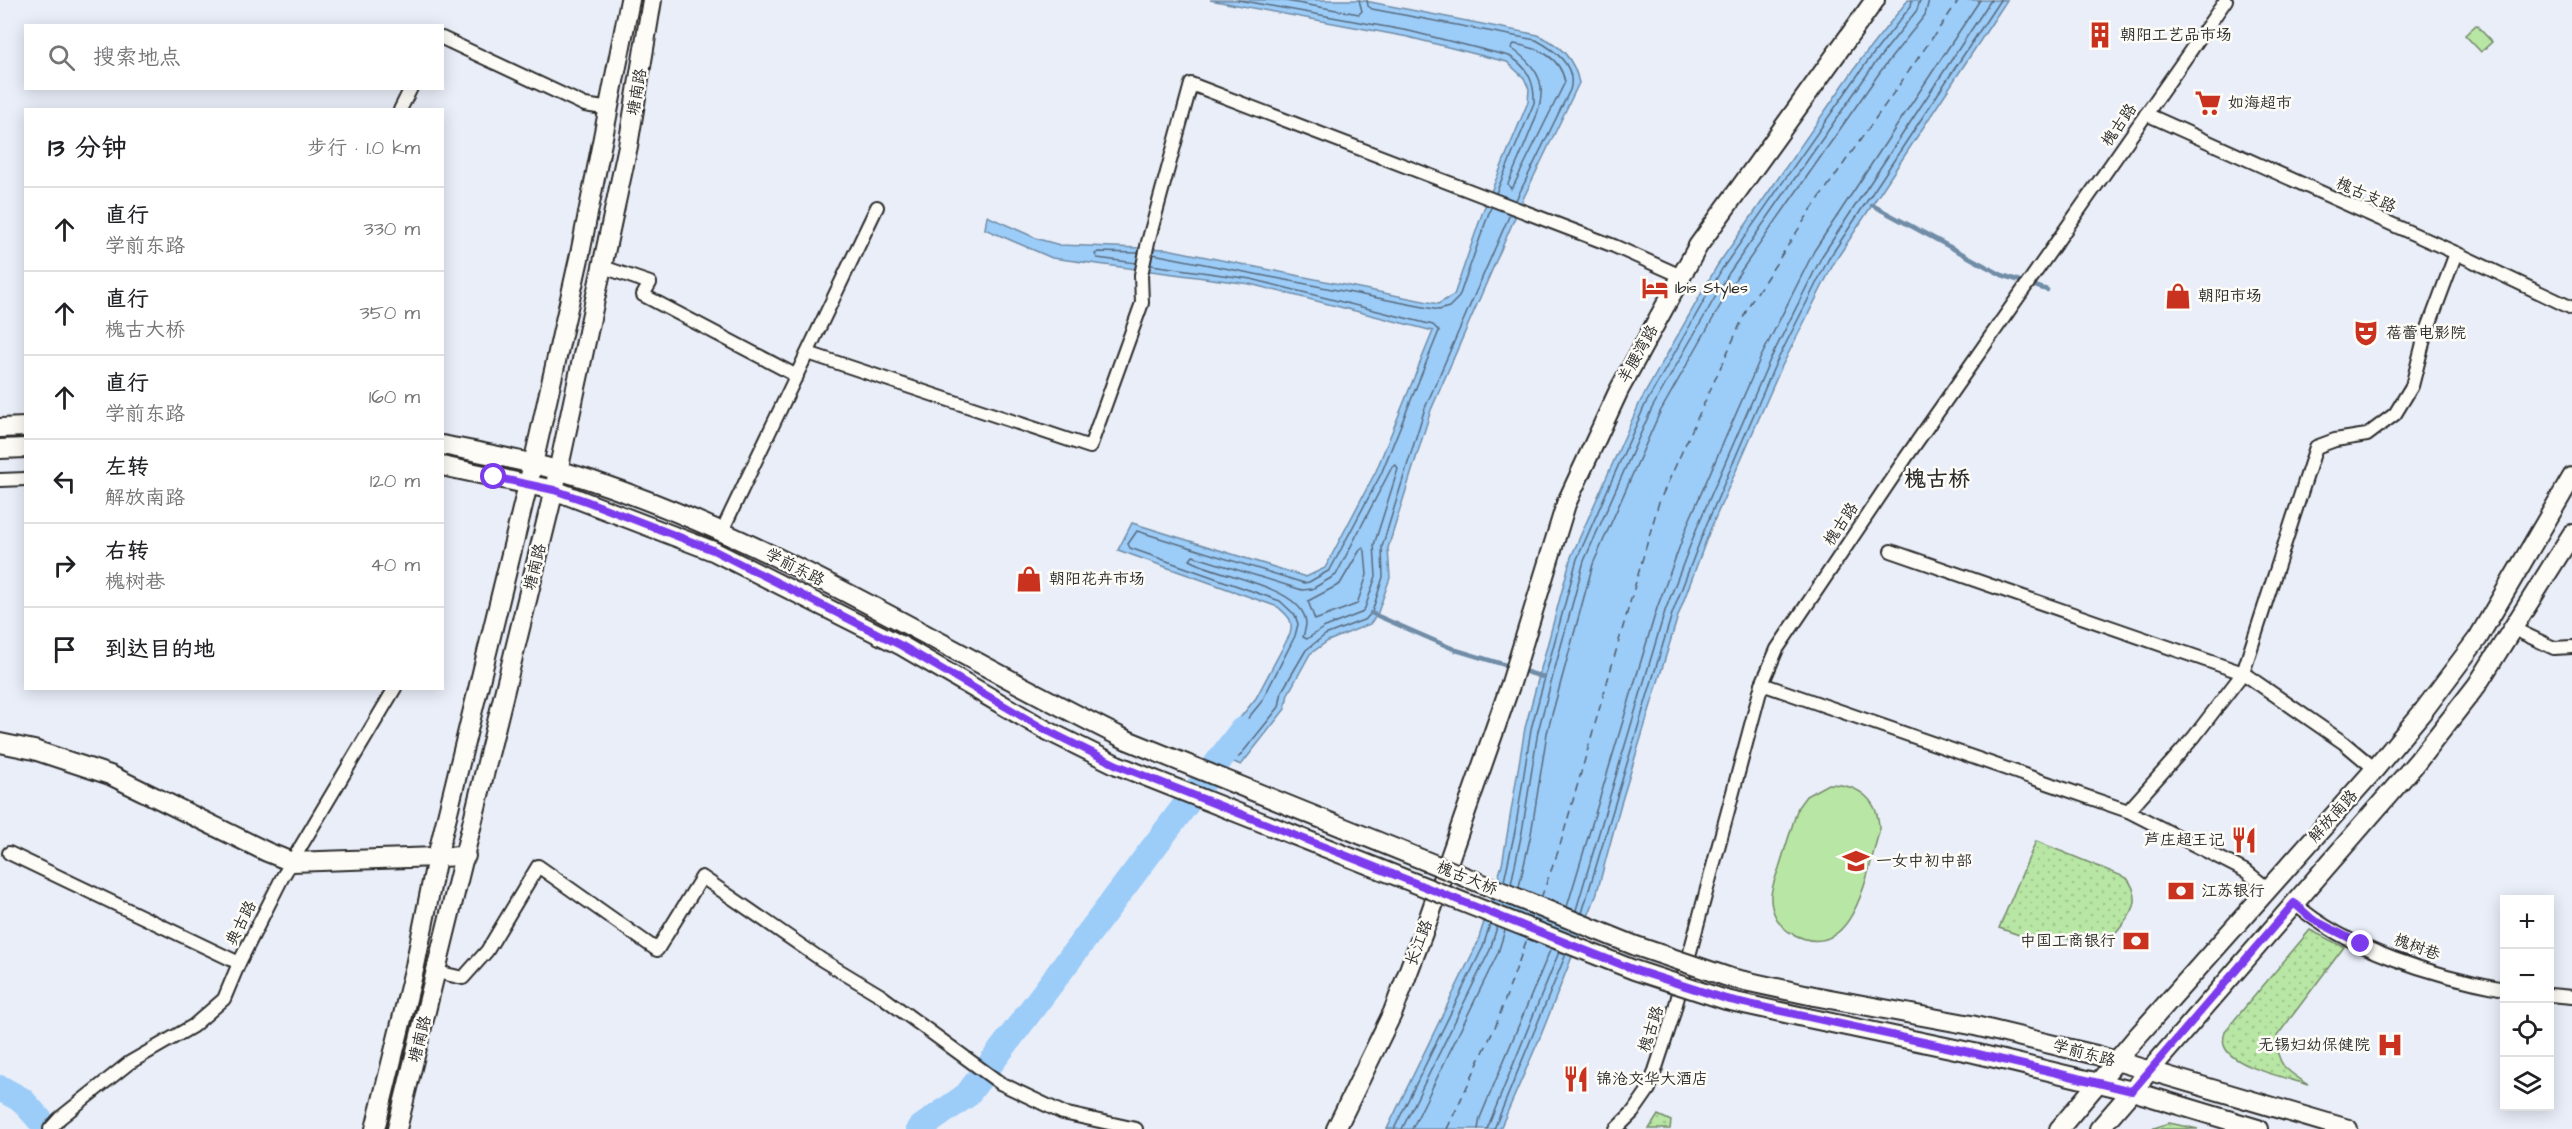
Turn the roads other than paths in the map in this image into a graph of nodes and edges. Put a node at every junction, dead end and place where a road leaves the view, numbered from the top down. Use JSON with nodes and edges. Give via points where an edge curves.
{"nodes":[{"id":1,"x":630,"y":0,"type":"edge"},
{"id":2,"x":652,"y":0,"type":"edge"},
{"id":3,"x":1875,"y":0,"type":"edge"},
{"id":4,"x":2226,"y":0,"type":"edge"},
{"id":5,"x":444,"y":39,"type":"edge"},
{"id":6,"x":410,"y":90,"type":"edge"},
{"id":7,"x":401,"y":108,"type":"edge"},
{"id":8,"x":610,"y":109,"type":"junction"},
{"id":9,"x":2146,"y":114,"type":"junction"},
{"id":10,"x":877,"y":207,"type":"dead end"},
{"id":11,"x":2456,"y":252,"type":"junction"},
{"id":12,"x":603,"y":267,"type":"junction"},
{"id":13,"x":1681,"y":276,"type":"junction"},
{"id":14,"x":2572,"y":308,"type":"edge"},
{"id":15,"x":807,"y":353,"type":"junction"},
{"id":16,"x":797,"y":376,"type":"junction"},
{"id":17,"x":24,"y":427,"type":"edge"},
{"id":18,"x":0,"y":428,"type":"edge"},
{"id":19,"x":444,"y":445,"type":"edge"},
{"id":20,"x":24,"y":448,"type":"edge"},
{"id":21,"x":0,"y":449,"type":"edge"},
{"id":22,"x":533,"y":464,"type":"junction"},
{"id":23,"x":444,"y":466,"type":"edge"},
{"id":24,"x":558,"y":470,"type":"junction"},
{"id":25,"x":2572,"y":477,"type":"edge"},
{"id":26,"x":24,"y":479,"type":"edge"},
{"id":27,"x":0,"y":480,"type":"edge"},
{"id":28,"x":554,"y":490,"type":"junction"},
{"id":29,"x":722,"y":531,"type":"junction"},
{"id":30,"x":2572,"y":534,"type":"edge"},
{"id":31,"x":1891,"y":551,"type":"dead end"},
{"id":32,"x":2514,"y":629,"type":"junction"},
{"id":33,"x":2572,"y":647,"type":"edge"},
{"id":34,"x":2243,"y":673,"type":"junction"},
{"id":35,"x":1511,"y":683,"type":"joint"},
{"id":36,"x":1761,"y":684,"type":"junction"},
{"id":37,"x":394,"y":690,"type":"edge"},
{"id":38,"x":1127,"y":740,"type":"joint"},
{"id":39,"x":0,"y":743,"type":"edge"},
{"id":40,"x":1117,"y":765,"type":"joint"},
{"id":41,"x":2375,"y":769,"type":"junction"},
{"id":42,"x":2128,"y":812,"type":"junction"},
{"id":43,"x":9,"y":853,"type":"dead end"},
{"id":44,"x":466,"y":856,"type":"junction"},
{"id":45,"x":438,"y":857,"type":"junction"},
{"id":46,"x":292,"y":862,"type":"junction"},
{"id":47,"x":2268,"y":889,"type":"junction"},
{"id":48,"x":2294,"y":903,"type":"junction"},
{"id":49,"x":239,"y":963,"type":"junction"},
{"id":50,"x":437,"y":972,"type":"junction"},
{"id":51,"x":2500,"y":988,"type":"edge"},
{"id":52,"x":2554,"y":995,"type":"edge"},
{"id":53,"x":1814,"y":996,"type":"joint"},
{"id":54,"x":2572,"y":997,"type":"edge"},
{"id":55,"x":1808,"y":1018,"type":"joint"},
{"id":56,"x":2117,"y":1061,"type":"junction"},
{"id":57,"x":2149,"y":1071,"type":"junction"},
{"id":58,"x":2098,"y":1083,"type":"junction"},
{"id":59,"x":2132,"y":1091,"type":"junction"},
{"id":60,"x":50,"y":1129,"type":"edge"},
{"id":61,"x":375,"y":1129,"type":"edge"},
{"id":62,"x":397,"y":1129,"type":"edge"},
{"id":63,"x":1136,"y":1129,"type":"edge"},
{"id":64,"x":1336,"y":1129,"type":"edge"},
{"id":65,"x":1616,"y":1129,"type":"edge"},
{"id":66,"x":2059,"y":1129,"type":"edge"},
{"id":67,"x":2099,"y":1129,"type":"edge"},
{"id":68,"x":2258,"y":1129,"type":"edge"},
{"id":69,"x":2348,"y":1129,"type":"edge"}],
"edges":[{"from":1,"to":8,"type":"main road","name":"塘南路"},
{"from":2,"to":12,"type":"main road","name":"塘南路"},
{"from":3,"to":13,"type":"main road","name":"羊腰湾路","via":[[1698,246]]},
{"from":4,"to":9,"type":"street","name":"槐古路"},
{"from":5,"to":8,"type":"street","via":[[585,105]]},
{"from":6,"to":7,"type":"street"},
{"from":8,"to":22,"type":"main road","name":"塘南路"},
{"from":9,"to":11,"type":"street","name":"槐古支路"},
{"from":9,"to":36,"type":"street","name":"槐古路","via":[[1900,466],[1777,649]]},
{"from":10,"to":15,"type":"street"},
{"from":11,"to":14,"type":"street","name":"槐古支路"},
{"from":11,"to":34,"type":"street","via":[[2424,339],[2412,386],[2395,414],[2367,435],[2316,447]]},
{"from":12,"to":16,"type":"street","via":[[650,283],[643,295]]},
{"from":12,"to":24,"type":"main road","name":"塘南路"},
{"from":13,"to":15,"type":"street","via":[[1614,246],[1191,84],[1148,242],[1141,275],[1142,303],[1090,447]]},
{"from":13,"to":35,"type":"main road","name":"羊腰湾路","via":[[1618,390],[1566,504]]},
{"from":15,"to":16,"type":"street"},
{"from":16,"to":29,"type":"street"},
{"from":17,"to":18,"type":"main road"},
{"from":19,"to":22,"type":"main road","name":"学前东路"},
{"from":20,"to":21,"type":"main road"},
{"from":22,"to":24,"type":"main road","name":"学前东路"},
{"from":22,"to":45,"type":"main road","name":"塘南路"},
{"from":23,"to":28,"type":"main road","name":"学前东路"},
{"from":24,"to":28,"type":"main road","name":"塘南路"},
{"from":24,"to":29,"type":"main road","name":"学前东路"},
{"from":25,"to":41,"type":"main road","name":"解放南路","via":[[2478,638]]},
{"from":26,"to":27,"type":"street"},
{"from":28,"to":40,"type":"main road","name":"学前东路","via":[[729,558],[902,646],[1044,729]]},
{"from":28,"to":44,"type":"main road","name":"塘南路"},
{"from":29,"to":38,"type":"main road","name":"学前东路"},
{"from":30,"to":32,"type":"main road","name":"解放南路"},
{"from":31,"to":34,"type":"street"},
{"from":32,"to":33,"type":"street","via":[[2554,648]]},
{"from":32,"to":48,"type":"main road","name":"解放南路","via":[[2477,685],[2417,762]]},
{"from":34,"to":41,"type":"street"},
{"from":34,"to":42,"type":"street"},
{"from":35,"to":64,"type":"main road","name":"长江路","via":[[1393,1012]]},
{"from":36,"to":42,"type":"street"},
{"from":36,"to":65,"type":"street","name":"槐古路","via":[[1672,1019],[1648,1089]]},
{"from":37,"to":46,"type":"street","name":"典古路"},
{"from":38,"to":53,"type":"main road","name":"槐古大桥","bridge":true,"via":[[1636,946],[1731,978]]},
{"from":39,"to":46,"type":"main road","via":[[110,775]]},
{"from":40,"to":55,"type":"main road","name":"槐古大桥","bridge":true,"via":[[1635,970],[1726,999]]},
{"from":41,"to":47,"type":"main road","name":"解放南路"},
{"from":42,"to":47,"type":"street","via":[[2247,872]]},
{"from":43,"to":49,"type":"street"},
{"from":44,"to":45,"type":"main road"},
{"from":44,"to":50,"type":"main road","name":"塘南路"},
{"from":45,"to":46,"type":"main road"},
{"from":45,"to":61,"type":"main road","name":"塘南路"},
{"from":46,"to":49,"type":"street","name":"典古路"},
{"from":47,"to":56,"type":"main road","name":"解放南路"},
{"from":48,"to":51,"type":"street","name":"槐树巷","via":[[2312,919],[2361,944],[2466,982]]},
{"from":48,"to":57,"type":"main road","name":"解放南路"},
{"from":49,"to":60,"type":"street","name":"典古路","via":[[224,999],[193,1026],[129,1064]]},
{"from":50,"to":62,"type":"main road","name":"塘南路"},
{"from":50,"to":63,"type":"street","via":[[463,978],[487,951],[538,866],[657,950],[702,877],[880,995],[1000,1083],[1063,1113]]},
{"from":52,"to":54,"type":"street"},
{"from":53,"to":56,"type":"main road","name":"学前东路","via":[[1971,1025]]},
{"from":55,"to":58,"type":"main road","name":"学前东路"},
{"from":56,"to":57,"type":"main road","name":"学前东路"},
{"from":56,"to":58,"type":"main road","name":"解放南路"},
{"from":57,"to":59,"type":"main road","name":"解放南路"},
{"from":57,"to":69,"type":"main road","name":"学前东路"},
{"from":58,"to":59,"type":"main road","name":"学前东路"},
{"from":58,"to":66,"type":"main road","name":"解放南路"},
{"from":59,"to":67,"type":"main road","name":"解放南路"},
{"from":59,"to":68,"type":"main road","name":"学前东路"}]}
